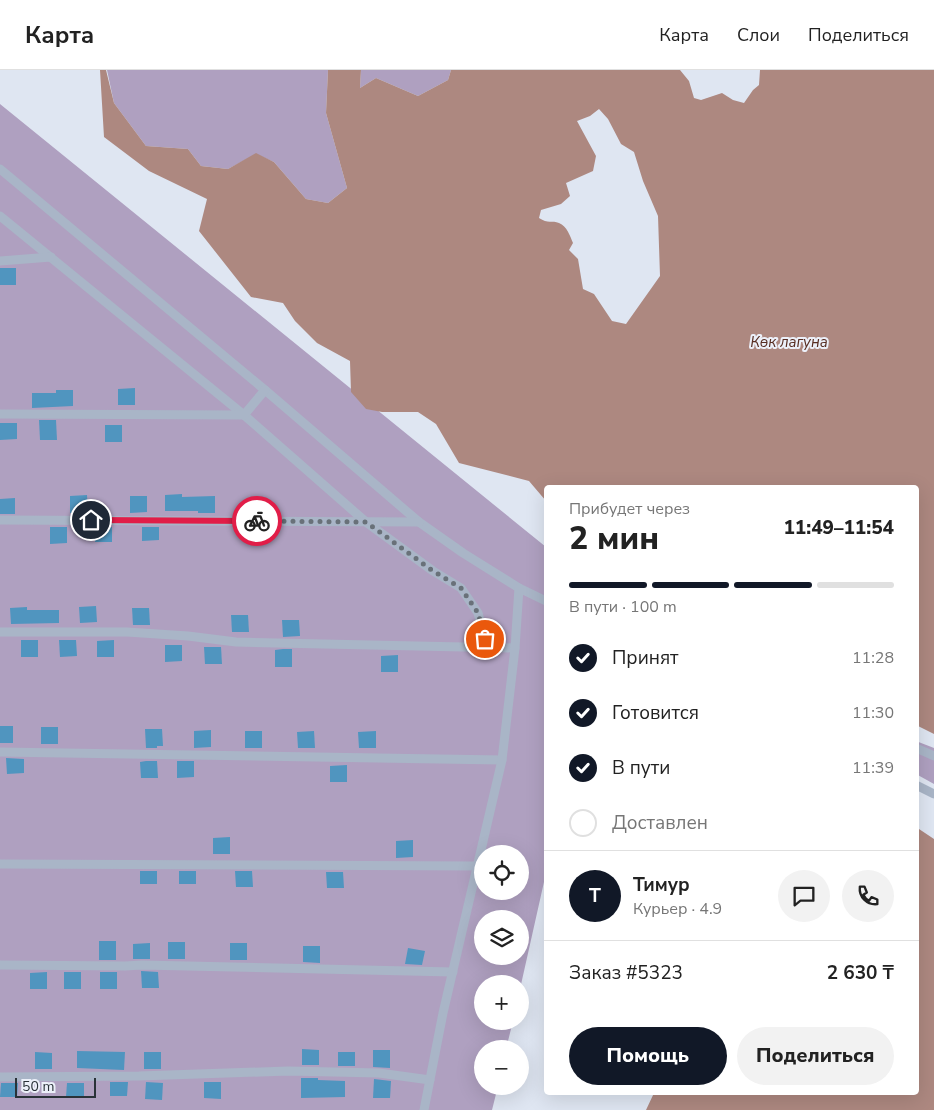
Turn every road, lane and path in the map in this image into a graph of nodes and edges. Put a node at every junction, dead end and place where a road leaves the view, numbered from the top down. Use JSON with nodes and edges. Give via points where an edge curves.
{"nodes":[{"id":1,"x":0,"y":169,"type":"edge"},
{"id":2,"x":0,"y":216,"type":"edge"},
{"id":3,"x":51,"y":258,"type":"junction"},
{"id":4,"x":0,"y":261,"type":"edge"},
{"id":5,"x":265,"y":390,"type":"junction"},
{"id":6,"x":0,"y":414,"type":"edge"},
{"id":7,"x":244,"y":415,"type":"junction"},
{"id":8,"x":0,"y":520,"type":"edge"},
{"id":9,"x":366,"y":522,"type":"junction"},
{"id":10,"x":418,"y":522,"type":"junction"},
{"id":11,"x":519,"y":588,"type":"junction"},
{"id":12,"x":544,"y":600,"type":"edge"},
{"id":13,"x":0,"y":632,"type":"edge"},
{"id":14,"x":493,"y":647,"type":"junction"},
{"id":15,"x":515,"y":648,"type":"junction"},
{"id":16,"x":919,"y":749,"type":"edge"},
{"id":17,"x":0,"y":752,"type":"edge"},
{"id":18,"x":934,"y":756,"type":"edge"},
{"id":19,"x":502,"y":760,"type":"junction"},
{"id":20,"x":919,"y":786,"type":"edge"},
{"id":21,"x":934,"y":794,"type":"edge"},
{"id":22,"x":483,"y":845,"type":"edge"},
{"id":23,"x":0,"y":864,"type":"edge"},
{"id":24,"x":474,"y":866,"type":"edge"},
{"id":25,"x":474,"y":883,"type":"edge"},
{"id":26,"x":0,"y":965,"type":"edge"},
{"id":27,"x":453,"y":972,"type":"junction"},
{"id":28,"x":0,"y":1077,"type":"edge"},
{"id":29,"x":430,"y":1080,"type":"junction"},
{"id":30,"x":424,"y":1110,"type":"edge"}],
"edges":[{"from":1,"to":5,"type":"street"},
{"from":2,"to":3,"type":"street"},
{"from":3,"to":4,"type":"street"},
{"from":3,"to":7,"type":"street"},
{"from":5,"to":7,"type":"street"},
{"from":5,"to":10,"type":"street"},
{"from":6,"to":7,"type":"street"},
{"from":7,"to":9,"type":"street"},
{"from":8,"to":9,"type":"street"},
{"from":9,"to":10,"type":"street"},
{"from":9,"to":14,"type":"street","via":[[461,588],[478,613],[485,639]]},
{"from":10,"to":11,"type":"street"},
{"from":11,"to":12,"type":"street"},
{"from":11,"to":15,"type":"street"},
{"from":13,"to":14,"type":"street","via":[[127,632],[236,642]]},
{"from":14,"to":15,"type":"street"},
{"from":15,"to":19,"type":"street"},
{"from":16,"to":18,"type":"street"},
{"from":17,"to":19,"type":"street"},
{"from":19,"to":22,"type":"street"},
{"from":20,"to":21,"type":"street"},
{"from":23,"to":24,"type":"street"},
{"from":25,"to":27,"type":"street"},
{"from":26,"to":27,"type":"street"},
{"from":27,"to":29,"type":"street"},
{"from":28,"to":29,"type":"street","via":[[288,1071],[379,1073]]},
{"from":29,"to":30,"type":"street"}]}
